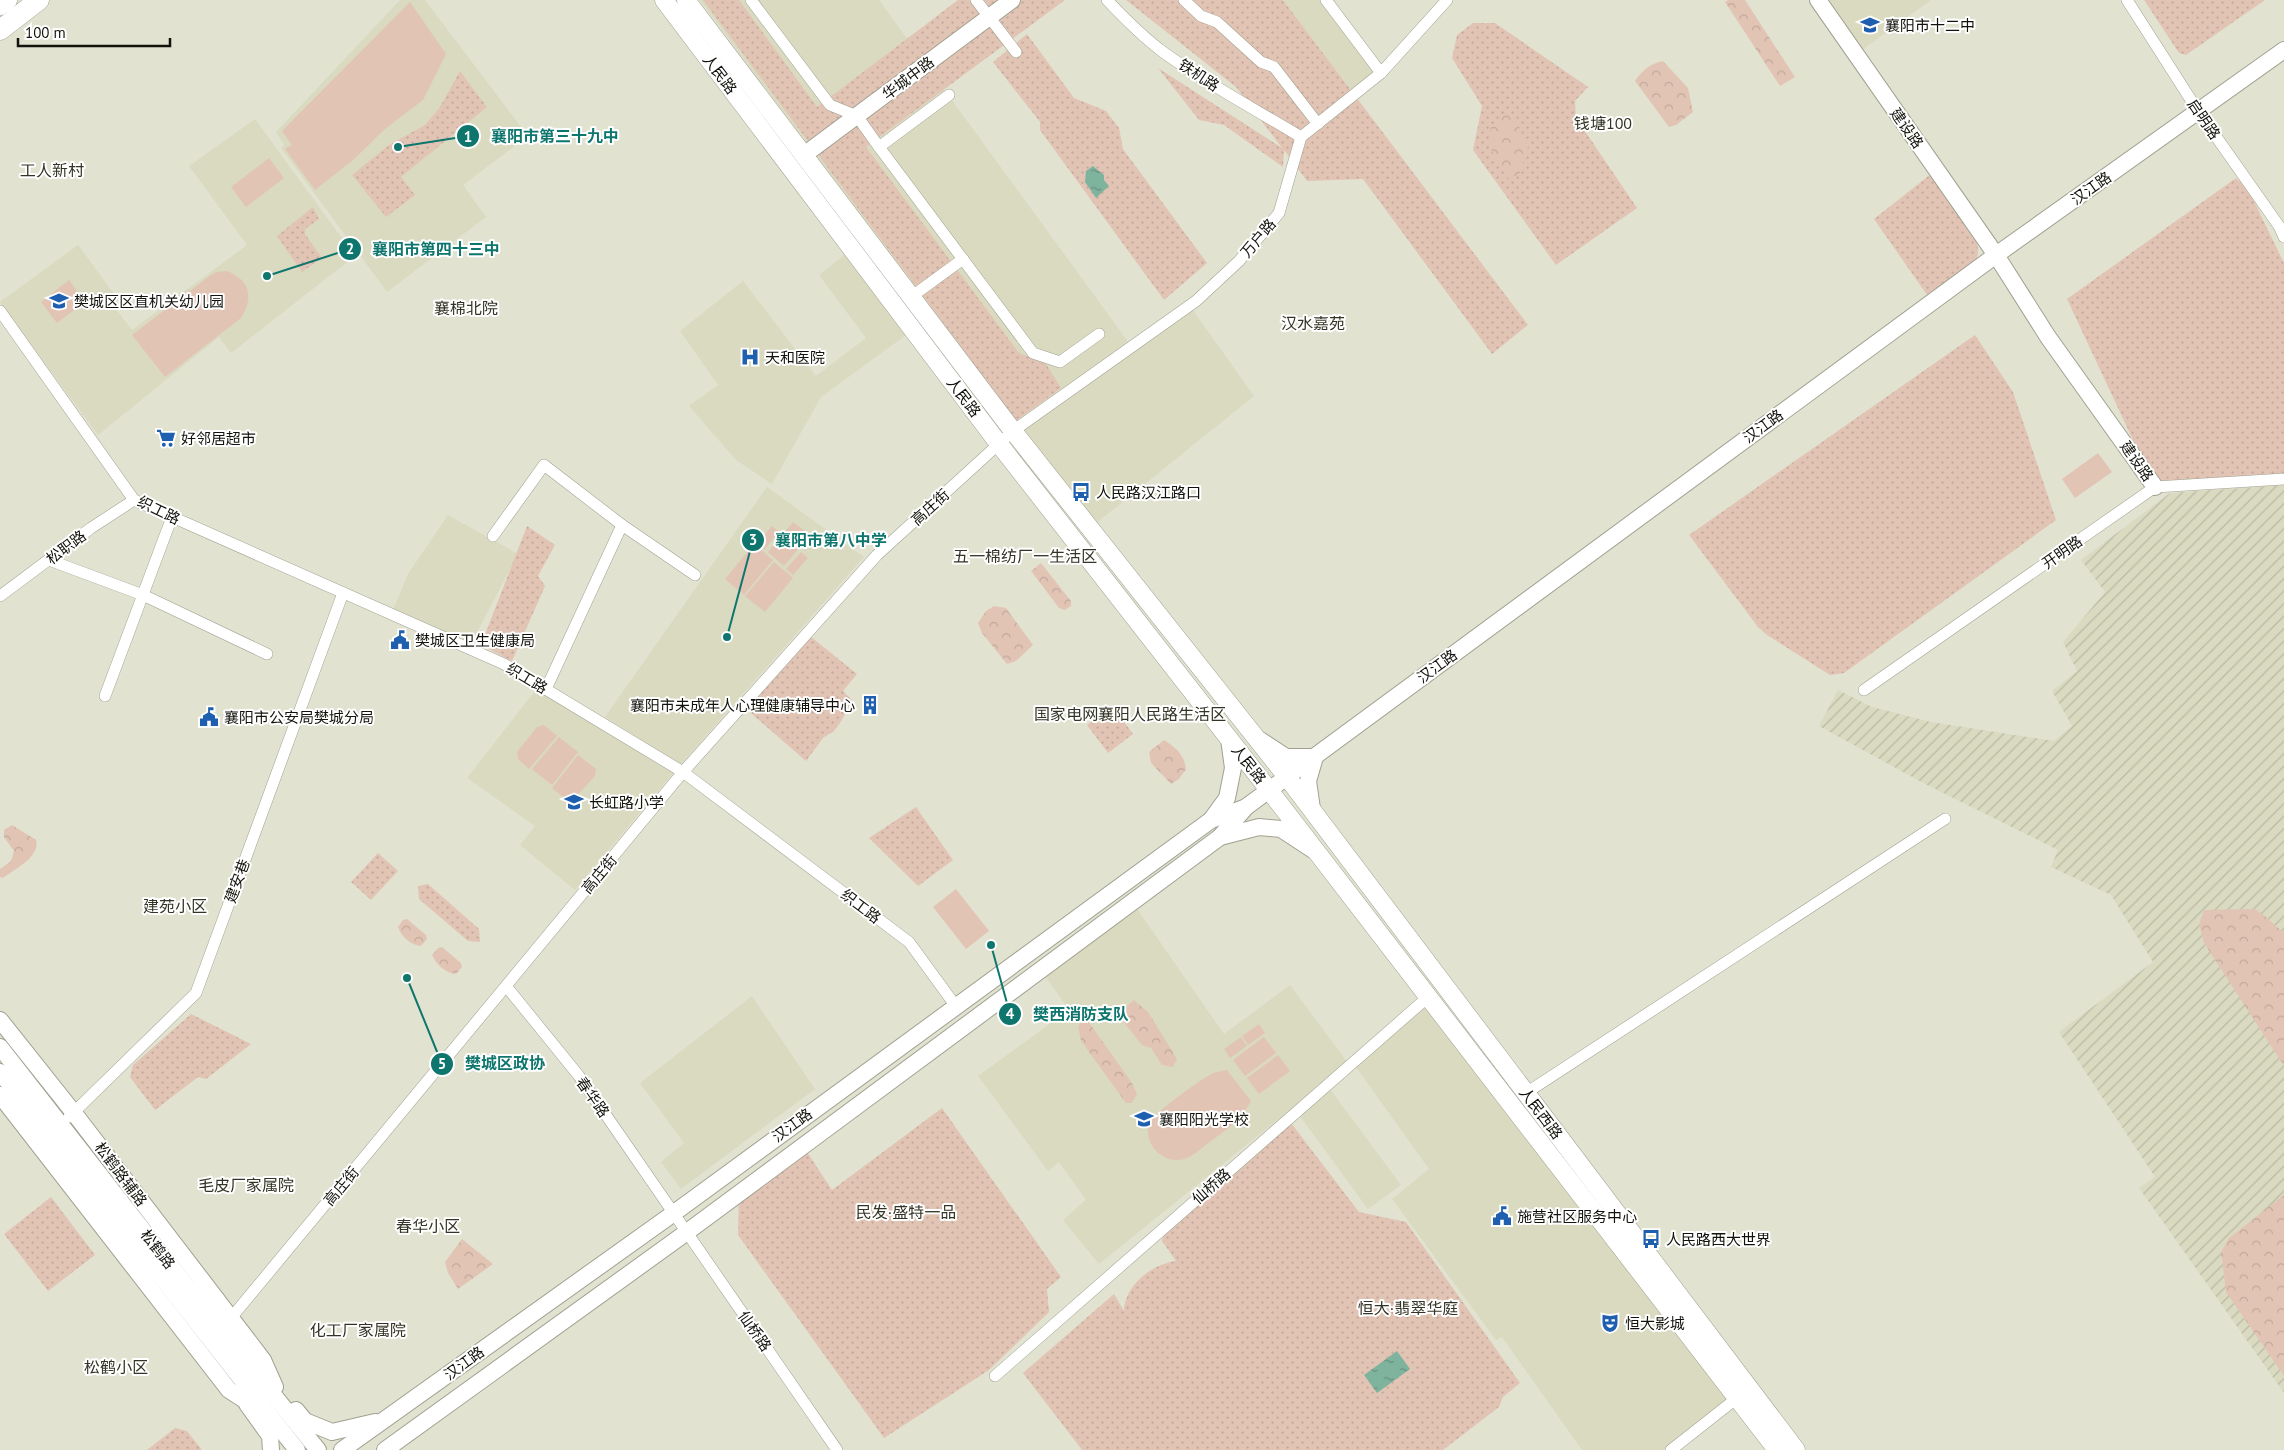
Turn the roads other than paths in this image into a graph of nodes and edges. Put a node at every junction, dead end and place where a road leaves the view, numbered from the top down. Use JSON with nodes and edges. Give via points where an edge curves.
{"nodes":[{"id":1,"x":7,"y":0,"type":"edge"},
{"id":2,"x":39,"y":0,"type":"edge"},
{"id":3,"x":664,"y":0,"type":"edge"},
{"id":4,"x":686,"y":0,"type":"edge"},
{"id":5,"x":751,"y":0,"type":"edge"},
{"id":6,"x":976,"y":0,"type":"edge"},
{"id":7,"x":1012,"y":0,"type":"edge"},
{"id":8,"x":1107,"y":0,"type":"edge"},
{"id":9,"x":1184,"y":0,"type":"edge"},
{"id":10,"x":1326,"y":0,"type":"edge"},
{"id":11,"x":1447,"y":0,"type":"edge"},
{"id":12,"x":1818,"y":0,"type":"edge"},
{"id":13,"x":2127,"y":0,"type":"edge"},
{"id":14,"x":0,"y":5,"type":"edge"},
{"id":15,"x":990,"y":17,"type":"junction"},
{"id":16,"x":0,"y":30,"type":"edge"},
{"id":17,"x":2284,"y":50,"type":"edge"},
{"id":18,"x":1016,"y":52,"type":"dead end"},
{"id":19,"x":1381,"y":73,"type":"junction"},
{"id":20,"x":949,"y":95,"type":"dead end"},
{"id":21,"x":2198,"y":112,"type":"junction"},
{"id":22,"x":856,"y":116,"type":"junction"},
{"id":23,"x":1318,"y":124,"type":"junction"},
{"id":24,"x":1301,"y":137,"type":"junction"},
{"id":25,"x":879,"y":147,"type":"junction"},
{"id":26,"x":804,"y":155,"type":"junction"},
{"id":27,"x":2284,"y":237,"type":"edge"},
{"id":28,"x":1996,"y":255,"type":"junction"},
{"id":29,"x":963,"y":259,"type":"junction"},
{"id":30,"x":911,"y":297,"type":"junction"},
{"id":31,"x":0,"y":311,"type":"edge"},
{"id":32,"x":1099,"y":334,"type":"dead end"},
{"id":33,"x":1013,"y":431,"type":"junction"},
{"id":34,"x":999,"y":444,"type":"junction"},
{"id":35,"x":2284,"y":479,"type":"edge"},
{"id":36,"x":2155,"y":487,"type":"junction"},
{"id":37,"x":134,"y":500,"type":"junction"},
{"id":38,"x":172,"y":516,"type":"junction"},
{"id":39,"x":622,"y":525,"type":"junction"},
{"id":40,"x":494,"y":536,"type":"dead end"},
{"id":41,"x":49,"y":560,"type":"junction"},
{"id":42,"x":695,"y":575,"type":"dead end"},
{"id":43,"x":343,"y":593,"type":"junction"},
{"id":44,"x":142,"y":595,"type":"junction"},
{"id":45,"x":0,"y":596,"type":"edge"},
{"id":46,"x":267,"y":654,"type":"dead end"},
{"id":47,"x":546,"y":689,"type":"junction"},
{"id":48,"x":1864,"y":690,"type":"dead end"},
{"id":49,"x":105,"y":696,"type":"dead end"},
{"id":50,"x":1256,"y":738,"type":"junction"},
{"id":51,"x":1229,"y":739,"type":"junction"},
{"id":52,"x":1314,"y":757,"type":"junction"},
{"id":53,"x":683,"y":772,"type":"junction"},
{"id":54,"x":1287,"y":777,"type":"junction"},
{"id":55,"x":1269,"y":790,"type":"junction"},
{"id":56,"x":1246,"y":807,"type":"junction"},
{"id":57,"x":1312,"y":809,"type":"junction"},
{"id":58,"x":1945,"y":819,"type":"dead end"},
{"id":59,"x":1211,"y":820,"type":"junction"},
{"id":60,"x":1220,"y":837,"type":"junction"},
{"id":61,"x":1314,"y":850,"type":"junction"},
{"id":62,"x":506,"y":986,"type":"junction"},
{"id":63,"x":1428,"y":997,"type":"junction"},
{"id":64,"x":955,"y":1005,"type":"junction"},
{"id":65,"x":0,"y":1020,"type":"edge"},
{"id":66,"x":0,"y":1047,"type":"edge"},
{"id":67,"x":0,"y":1072,"type":"edge"},
{"id":68,"x":1526,"y":1093,"type":"junction"},
{"id":69,"x":0,"y":1095,"type":"edge"},
{"id":70,"x":20,"y":1109,"type":"junction"},
{"id":71,"x":74,"y":1112,"type":"junction"},
{"id":72,"x":61,"y":1125,"type":"junction"},
{"id":73,"x":674,"y":1213,"type":"junction"},
{"id":74,"x":687,"y":1232,"type":"junction"},
{"id":75,"x":163,"y":1293,"type":"junction"},
{"id":76,"x":221,"y":1330,"type":"junction"},
{"id":77,"x":995,"y":1376,"type":"dead end"},
{"id":78,"x":271,"y":1380,"type":"junction"},
{"id":79,"x":1737,"y":1398,"type":"junction"},
{"id":80,"x":244,"y":1400,"type":"junction"},
{"id":81,"x":278,"y":1413,"type":"junction"},
{"id":82,"x":385,"y":1419,"type":"junction"},
{"id":83,"x":396,"y":1445,"type":"edge"},
{"id":84,"x":271,"y":1450,"type":"edge"},
{"id":85,"x":297,"y":1450,"type":"edge"},
{"id":86,"x":318,"y":1450,"type":"edge"},
{"id":87,"x":342,"y":1450,"type":"edge"},
{"id":88,"x":385,"y":1450,"type":"edge"},
{"id":89,"x":837,"y":1450,"type":"edge"},
{"id":90,"x":1671,"y":1450,"type":"edge"},
{"id":91,"x":1776,"y":1450,"type":"edge"},
{"id":92,"x":1796,"y":1450,"type":"edge"}],
"edges":[{"from":1,"to":14,"type":"highway"},
{"from":2,"to":16,"type":"highway"},
{"from":3,"to":34,"type":"main road","name":"人民路"},
{"from":4,"to":26,"type":"main road","name":"人民路"},
{"from":5,"to":22,"type":"street","via":[[830,105]]},
{"from":6,"to":15,"type":"street"},
{"from":7,"to":15,"type":"main road","name":"华城中路"},
{"from":8,"to":24,"type":"street","name":"铁机路","via":[[1162,51]]},
{"from":9,"to":23,"type":"street","via":[[1201,16],[1217,22],[1261,62],[1274,67]]},
{"from":10,"to":19,"type":"street"},
{"from":11,"to":19,"type":"street"},
{"from":12,"to":28,"type":"main road","name":"建设路"},
{"from":13,"to":21,"type":"street","name":"启明路"},
{"from":15,"to":18,"type":"street"},
{"from":15,"to":22,"type":"main road","name":"华城中路"},
{"from":17,"to":21,"type":"main road","name":"汉江路"},
{"from":19,"to":23,"type":"street"},
{"from":20,"to":25,"type":"street"},
{"from":21,"to":27,"type":"street","name":"启明路"},
{"from":21,"to":28,"type":"main road","name":"汉江路"},
{"from":22,"to":25,"type":"street"},
{"from":22,"to":26,"type":"main road","name":"华城中路"},
{"from":23,"to":24,"type":"street"},
{"from":24,"to":33,"type":"street","name":"万户路","via":[[1280,213],[1239,261],[1196,302]]},
{"from":25,"to":29,"type":"street"},
{"from":26,"to":30,"type":"main road","name":"人民路"},
{"from":28,"to":36,"type":"main road","name":"建设路","via":[[2048,337]]},
{"from":28,"to":52,"type":"main road","name":"汉江路"},
{"from":29,"to":30,"type":"street"},
{"from":29,"to":32,"type":"street","via":[[1033,353],[1060,362]]},
{"from":30,"to":33,"type":"main road","name":"人民路"},
{"from":31,"to":37,"type":"street","name":"织工路"},
{"from":33,"to":34,"type":"street","name":"高庄街"},
{"from":33,"to":50,"type":"main road","name":"人民路"},
{"from":34,"to":51,"type":"main road","name":"人民路"},
{"from":34,"to":53,"type":"street","name":"高庄街","via":[[877,555]]},
{"from":35,"to":36,"type":"street"},
{"from":36,"to":48,"type":"street","name":"开明路"},
{"from":37,"to":38,"type":"street","name":"织工路"},
{"from":37,"to":41,"type":"street","name":"松职路"},
{"from":38,"to":43,"type":"street","name":"织工路"},
{"from":38,"to":44,"type":"street"},
{"from":39,"to":40,"type":"street","via":[[544,465]]},
{"from":39,"to":42,"type":"street"},
{"from":39,"to":47,"type":"street"},
{"from":41,"to":44,"type":"street"},
{"from":41,"to":45,"type":"street","name":"松职路"},
{"from":43,"to":47,"type":"street","name":"织工路","via":[[504,664]]},
{"from":43,"to":71,"type":"street","name":"建安巷","via":[[196,993]]},
{"from":44,"to":46,"type":"street"},
{"from":44,"to":49,"type":"street"},
{"from":47,"to":53,"type":"street","name":"织工路"},
{"from":50,"to":52,"type":"main road","via":[[1286,757]]},
{"from":50,"to":54,"type":"main road","name":"人民路"},
{"from":51,"to":55,"type":"main road","name":"人民路"},
{"from":51,"to":59,"type":"main road","via":[[1233,768],[1227,798]]},
{"from":52,"to":54,"type":"main road","name":"汉江路"},
{"from":52,"to":57,"type":"main road","via":[[1308,781]]},
{"from":53,"to":62,"type":"street","name":"高庄街"},
{"from":53,"to":64,"type":"street","name":"织工路","via":[[909,942]]},
{"from":54,"to":55,"type":"main road","name":"汉江路"},
{"from":54,"to":57,"type":"main road","name":"人民西路"},
{"from":55,"to":56,"type":"main road","name":"汉江路"},
{"from":55,"to":61,"type":"main road","name":"人民西路"},
{"from":56,"to":59,"type":"main road","name":"汉江路"},
{"from":56,"to":60,"type":"main road","name":"汉江路"},
{"from":57,"to":68,"type":"main road","name":"人民西路"},
{"from":58,"to":68,"type":"street"},
{"from":59,"to":64,"type":"main road","name":"汉江路"},
{"from":60,"to":61,"type":"main road","via":[[1259,827],[1281,829]]},
{"from":60,"to":74,"type":"main road","name":"汉江路"},
{"from":61,"to":63,"type":"main road","name":"人民西路"},
{"from":62,"to":73,"type":"street","name":"春华路","via":[[579,1076]]},
{"from":62,"to":76,"type":"street","name":"高庄街"},
{"from":63,"to":77,"type":"street","name":"仙桥路"},
{"from":63,"to":79,"type":"main road","name":"人民西路"},
{"from":64,"to":73,"type":"main road","name":"汉江路"},
{"from":65,"to":71,"type":"main road","name":"松鹤路辅路"},
{"from":66,"to":72,"type":"main road","name":"松鹤路"},
{"from":67,"to":70,"type":"main road","name":"松鹤路"},
{"from":68,"to":92,"type":"main road","name":"人民西路"},
{"from":69,"to":70,"type":"main road"},
{"from":70,"to":75,"type":"main road","name":"松鹤路"},
{"from":71,"to":72,"type":"street","name":"建安巷"},
{"from":71,"to":76,"type":"main road","name":"松鹤路辅路"},
{"from":72,"to":76,"type":"main road","name":"松鹤路"},
{"from":73,"to":74,"type":"street","name":"仙桥路"},
{"from":73,"to":82,"type":"main road","name":"汉江路"},
{"from":74,"to":83,"type":"main road","name":"汉江路"},
{"from":74,"to":89,"type":"street","name":"仙桥路"},
{"from":75,"to":76,"type":"main road","name":"松鹤路"},
{"from":75,"to":80,"type":"main road","via":[[229,1390]]},
{"from":76,"to":78,"type":"main road","name":"松鹤路辅路","via":[[263,1360]]},
{"from":76,"to":81,"type":"main road","name":"松鹤路"},
{"from":78,"to":81,"type":"main road","name":"松鹤路辅路"},
{"from":78,"to":82,"type":"main road","via":[[305,1421],[332,1432]]},
{"from":79,"to":90,"type":"street"},
{"from":79,"to":91,"type":"main road","name":"人民西路"},
{"from":80,"to":81,"type":"main road"},
{"from":80,"to":84,"type":"main road","via":[[270,1436]]},
{"from":81,"to":85,"type":"main road","name":"松鹤路"},
{"from":81,"to":86,"type":"main road","name":"松鹤路"},
{"from":82,"to":87,"type":"main road","name":"汉江路"},
{"from":83,"to":88,"type":"main road","name":"汉江路"}]}
